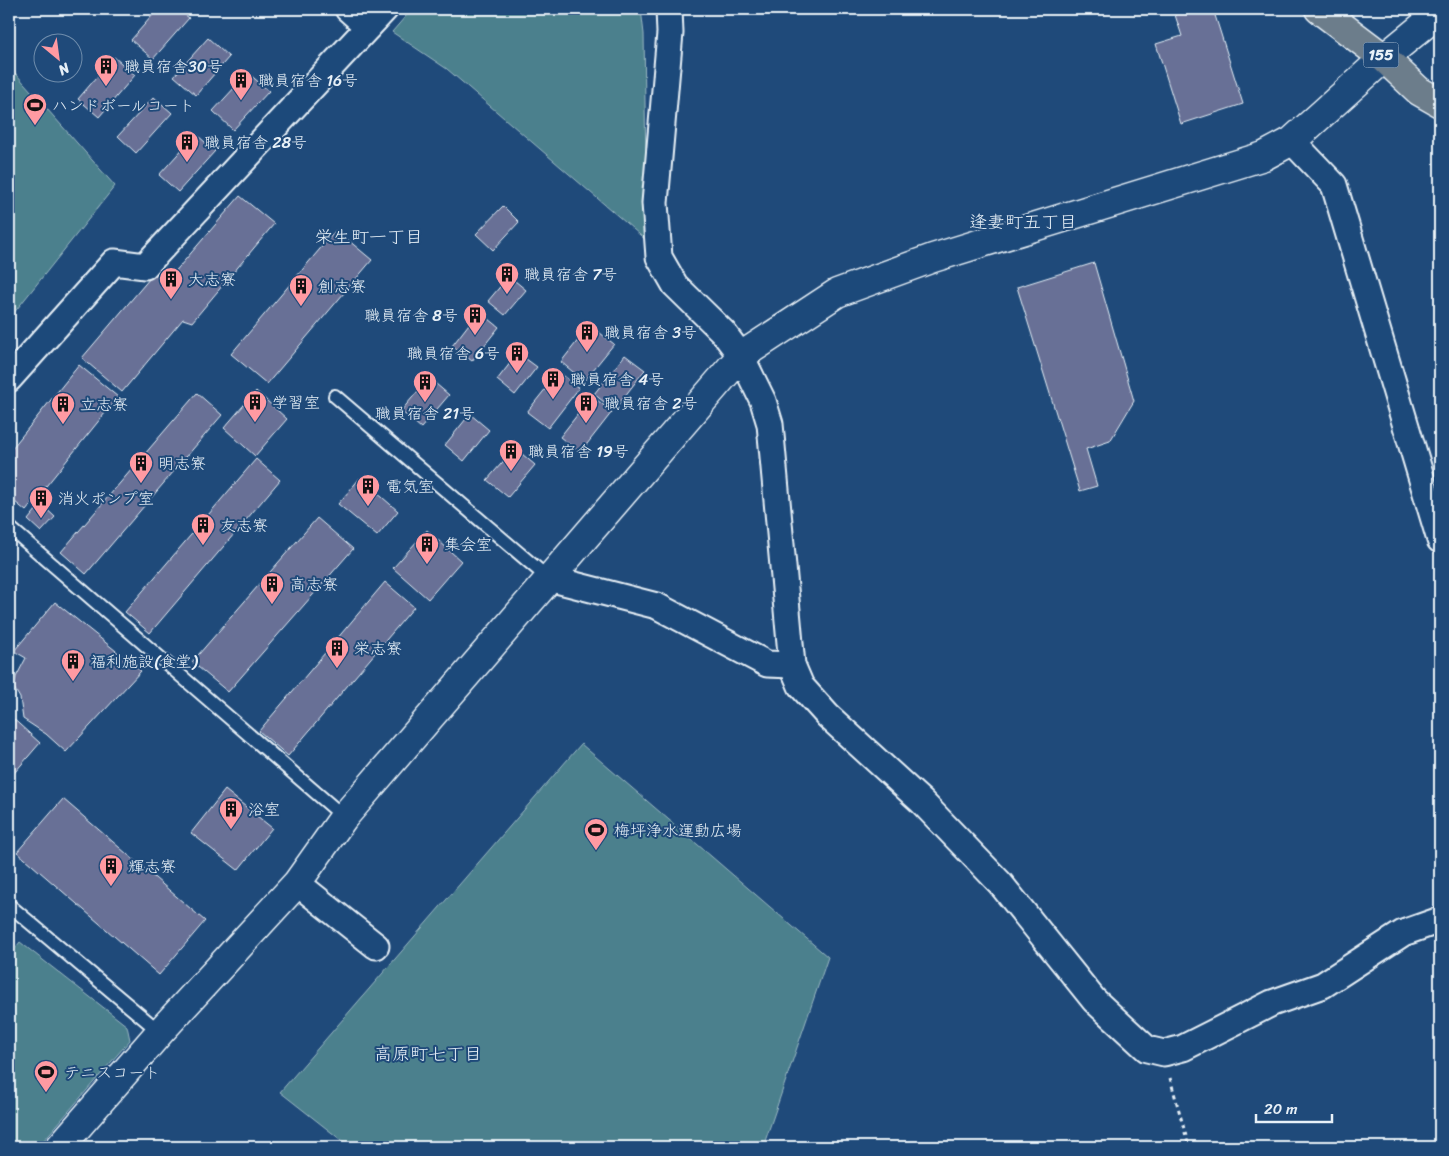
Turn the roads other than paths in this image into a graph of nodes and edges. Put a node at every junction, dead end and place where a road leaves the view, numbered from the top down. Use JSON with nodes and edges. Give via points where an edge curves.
{"nodes":[{"id":1,"x":348,"y":9,"type":"edge"},
{"id":2,"x":385,"y":9,"type":"edge"},
{"id":3,"x":669,"y":9,"type":"edge"},
{"id":4,"x":1319,"y":9,"type":"edge"},
{"id":5,"x":1440,"y":12,"type":"edge"},
{"id":6,"x":368,"y":27,"type":"junction"},
{"id":7,"x":1384,"y":58,"type":"junction"},
{"id":8,"x":1440,"y":104,"type":"edge"},
{"id":9,"x":1292,"y":141,"type":"junction"},
{"id":10,"x":741,"y":356,"type":"junction"},
{"id":11,"x":9,"y":378,"type":"edge"},
{"id":12,"x":335,"y":396,"type":"dead end"},
{"id":13,"x":9,"y":527,"type":"edge"},
{"id":14,"x":1440,"y":540,"type":"edge"},
{"id":15,"x":548,"y":578,"type":"junction"},
{"id":16,"x":792,"y":665,"type":"junction"},
{"id":17,"x":344,"y":816,"type":"junction"},
{"id":18,"x":297,"y":883,"type":"junction"},
{"id":19,"x":9,"y":905,"type":"edge"},
{"id":20,"x":1440,"y":920,"type":"edge"},
{"id":21,"x":376,"y":946,"type":"dead end"},
{"id":22,"x":160,"y":1032,"type":"junction"},
{"id":23,"x":60,"y":1147,"type":"edge"}],
"edges":[{"from":1,"to":6,"type":"street"},
{"from":2,"to":6,"type":"street"},
{"from":3,"to":10,"type":"street","via":[[670,33],[655,203],[659,257],[675,285],[723,332]]},
{"from":4,"to":7,"type":"highway","number":"155"},
{"from":5,"to":7,"type":"street"},
{"from":6,"to":11,"type":"street","via":[[145,266],[114,262]]},
{"from":7,"to":8,"type":"highway","number":"155","via":[[1419,91]]},
{"from":7,"to":9,"type":"street"},
{"from":9,"to":10,"type":"street","via":[[1255,159],[933,258],[837,293]]},
{"from":9,"to":14,"type":"street","via":[[1334,185]]},
{"from":10,"to":15,"type":"street"},
{"from":10,"to":16,"type":"street","via":[[763,401],[770,424]]},
{"from":12,"to":15,"type":"lane"},
{"from":13,"to":17,"type":"lane"},
{"from":15,"to":16,"type":"street","via":[[657,606],[767,664]]},
{"from":15,"to":17,"type":"street"},
{"from":16,"to":20,"type":"street","via":[[801,686],[828,716],[922,802],[1000,883],[1094,1000],[1147,1049],[1164,1053],[1183,1048],[1272,1003],[1323,985],[1403,933]]},
{"from":17,"to":18,"type":"street"},
{"from":18,"to":21,"type":"street"},
{"from":18,"to":22,"type":"street"},
{"from":19,"to":22,"type":"lane"},
{"from":22,"to":23,"type":"street"}]}
